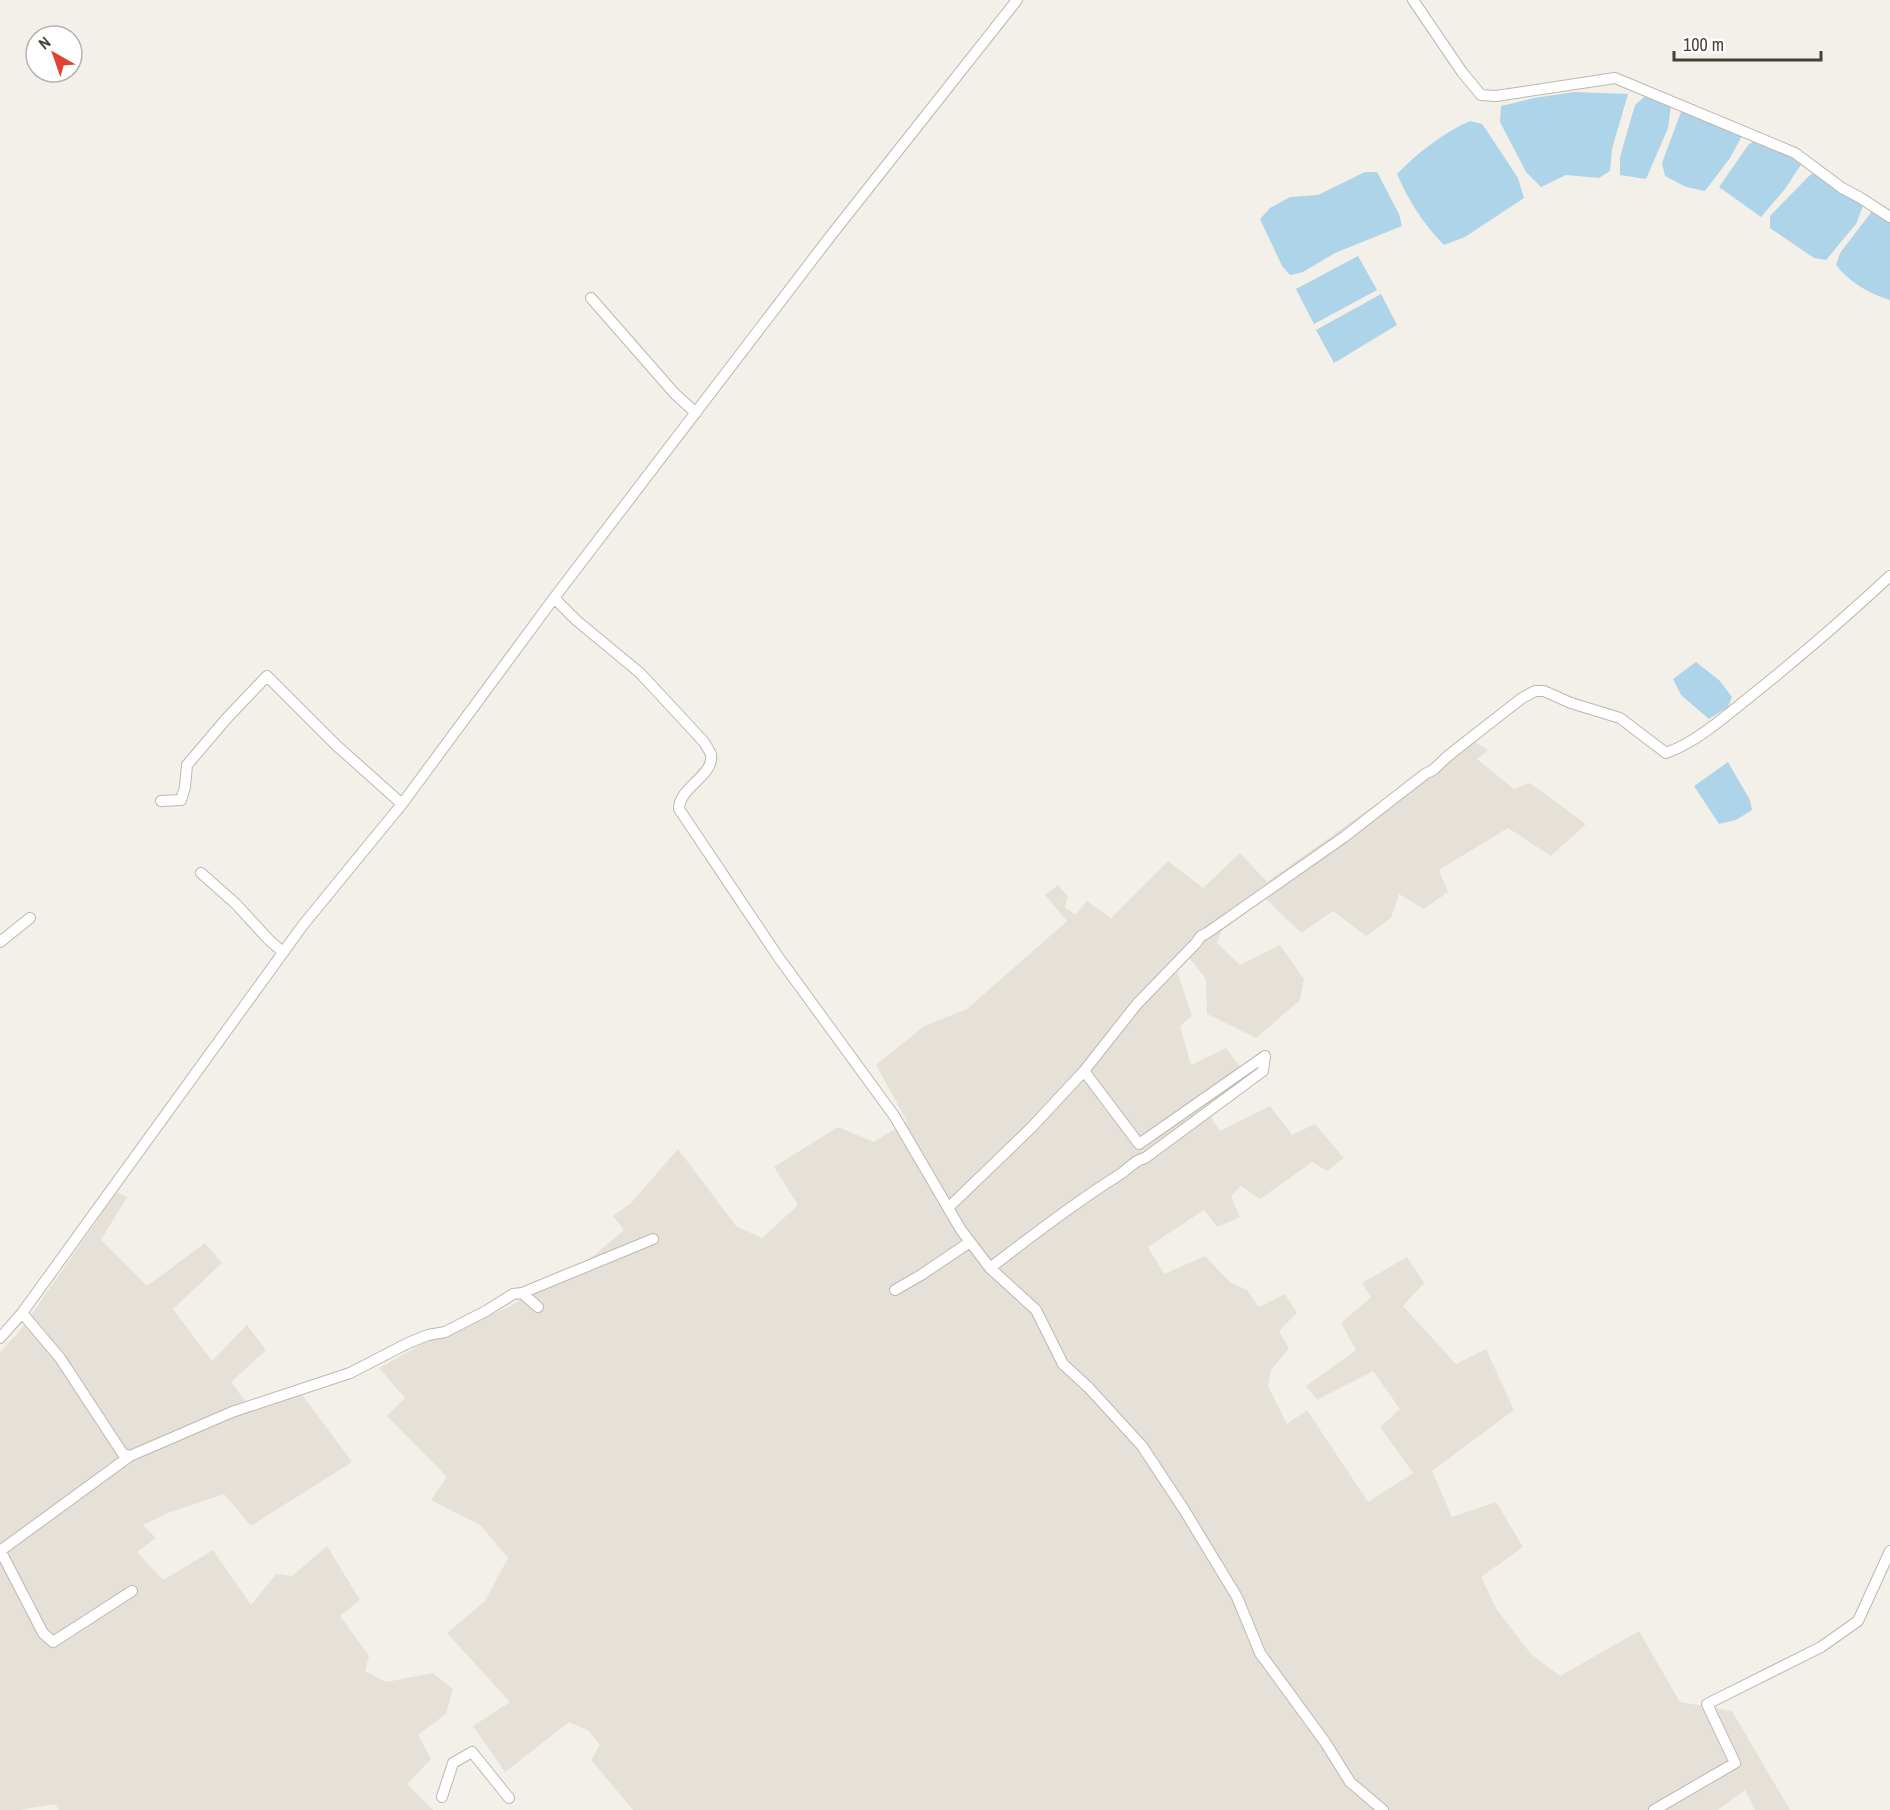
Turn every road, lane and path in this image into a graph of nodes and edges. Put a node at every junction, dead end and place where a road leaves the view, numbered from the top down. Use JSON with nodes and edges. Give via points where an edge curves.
{"nodes":[{"id":1,"x":1017,"y":0,"type":"edge"},
{"id":2,"x":1413,"y":0,"type":"edge"},
{"id":3,"x":1890,"y":217,"type":"edge"},
{"id":4,"x":591,"y":298,"type":"dead end"},
{"id":5,"x":696,"y":413,"type":"junction"},
{"id":6,"x":1890,"y":576,"type":"edge"},
{"id":7,"x":554,"y":598,"type":"junction"},
{"id":8,"x":161,"y":801,"type":"dead end"},
{"id":9,"x":402,"y":804,"type":"junction"},
{"id":10,"x":201,"y":873,"type":"dead end"},
{"id":11,"x":30,"y":918,"type":"dead end"},
{"id":12,"x":0,"y":942,"type":"edge"},
{"id":13,"x":283,"y":952,"type":"junction"},
{"id":14,"x":1084,"y":1071,"type":"junction"},
{"id":15,"x":948,"y":1208,"type":"junction"},
{"id":16,"x":653,"y":1239,"type":"dead end"},
{"id":17,"x":970,"y":1242,"type":"junction"},
{"id":18,"x":990,"y":1268,"type":"junction"},
{"id":19,"x":895,"y":1290,"type":"dead end"},
{"id":20,"x":522,"y":1293,"type":"junction"},
{"id":21,"x":538,"y":1307,"type":"dead end"},
{"id":22,"x":22,"y":1313,"type":"junction"},
{"id":23,"x":0,"y":1338,"type":"edge"},
{"id":24,"x":130,"y":1456,"type":"junction"},
{"id":25,"x":0,"y":1550,"type":"edge"},
{"id":26,"x":1889,"y":1557,"type":"edge"},
{"id":27,"x":132,"y":1591,"type":"dead end"},
{"id":28,"x":442,"y":1797,"type":"dead end"},
{"id":29,"x":509,"y":1798,"type":"dead end"},
{"id":30,"x":1383,"y":1810,"type":"edge"},
{"id":31,"x":1654,"y":1810,"type":"edge"}],
"edges":[{"from":1,"to":5,"type":"street"},
{"from":2,"to":3,"type":"street","via":[[1481,95],[1615,78],[1795,153]]},
{"from":4,"to":5,"type":"street"},
{"from":5,"to":7,"type":"street"},
{"from":6,"to":14,"type":"street","via":[[1831,631],[1724,717],[1666,753],[1620,718],[1571,704],[1544,691],[1522,698],[1344,837],[1201,936],[1137,1004]]},
{"from":7,"to":9,"type":"street"},
{"from":7,"to":15,"type":"street","via":[[640,673],[704,742],[711,754],[710,763],[682,796],[679,809],[779,958],[895,1117]]},
{"from":8,"to":9,"type":"street","via":[[182,800],[187,765],[267,676]]},
{"from":9,"to":13,"type":"street"},
{"from":10,"to":13,"type":"street"},
{"from":11,"to":12,"type":"street"},
{"from":13,"to":22,"type":"street"},
{"from":14,"to":15,"type":"street"},
{"from":14,"to":18,"type":"street","via":[[1139,1144],[1265,1056],[1263,1071]]},
{"from":15,"to":17,"type":"street"},
{"from":16,"to":20,"type":"street"},
{"from":17,"to":18,"type":"street"},
{"from":17,"to":19,"type":"street"},
{"from":18,"to":30,"type":"street","via":[[1036,1310],[1063,1364],[1142,1446],[1237,1597],[1260,1653],[1326,1742],[1350,1782]]},
{"from":20,"to":21,"type":"street"},
{"from":20,"to":24,"type":"street","via":[[350,1373],[232,1412]]},
{"from":22,"to":23,"type":"street"},
{"from":22,"to":24,"type":"street","via":[[60,1358],[123,1454]]},
{"from":24,"to":25,"type":"street"},
{"from":25,"to":27,"type":"street","via":[[43,1634],[53,1642]]},
{"from":26,"to":31,"type":"street","via":[[1858,1621],[1821,1647],[1707,1704],[1735,1764]]},
{"from":28,"to":29,"type":"street","via":[[453,1763],[472,1752]]}]}
